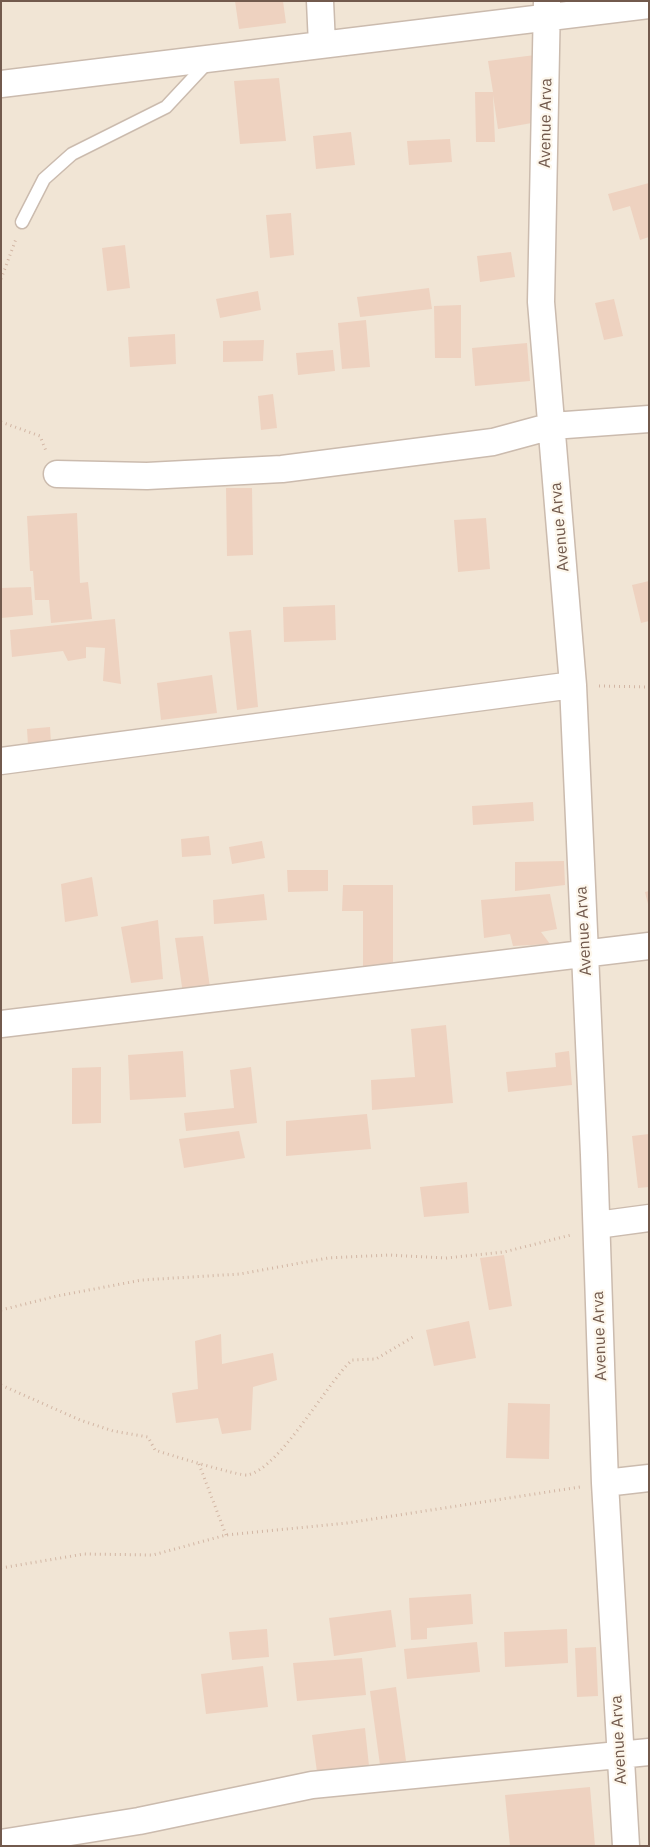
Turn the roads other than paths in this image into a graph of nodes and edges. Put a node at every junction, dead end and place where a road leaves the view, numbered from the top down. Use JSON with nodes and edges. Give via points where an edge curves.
{"nodes":[{"id":1,"x":320,"y":1,"type":"edge"},
{"id":2,"x":649,"y":5,"type":"edge"},
{"id":3,"x":548,"y":9,"type":"edge"},
{"id":4,"x":322,"y":45,"type":"junction"},
{"id":5,"x":211,"y":58,"type":"junction"},
{"id":6,"x":1,"y":84,"type":"edge"},
{"id":7,"x":22,"y":222,"type":"road end"},
{"id":8,"x":649,"y":419,"type":"edge"},
{"id":9,"x":552,"y":426,"type":"junction"},
{"id":10,"x":57,"y":474,"type":"road end"},
{"id":11,"x":573,"y":685,"type":"junction"},
{"id":12,"x":1,"y":761,"type":"edge"},
{"id":13,"x":649,"y":946,"type":"edge"},
{"id":14,"x":585,"y":954,"type":"junction"},
{"id":15,"x":1,"y":1024,"type":"edge"},
{"id":16,"x":649,"y":1218,"type":"edge"},
{"id":17,"x":596,"y":1225,"type":"junction"},
{"id":18,"x":649,"y":1478,"type":"edge"},
{"id":19,"x":605,"y":1483,"type":"junction"},
{"id":20,"x":649,"y":1752,"type":"edge"},
{"id":21,"x":620,"y":1755,"type":"junction"},
{"id":22,"x":1,"y":1843,"type":"edge"},
{"id":23,"x":626,"y":1846,"type":"edge"}],
"edges":[{"from":1,"to":4,"type":"street"},
{"from":2,"to":3,"type":"street"},
{"from":3,"to":4,"type":"street"},
{"from":3,"to":9,"type":"street","name":"Avenue Arva","via":[[541,302]]},
{"from":4,"to":5,"type":"street"},
{"from":5,"to":6,"type":"street"},
{"from":5,"to":7,"type":"lane","via":[[166,107],[72,154],[44,179]]},
{"from":8,"to":9,"type":"street"},
{"from":9,"to":10,"type":"street","via":[[492,442],[282,469],[147,476]]},
{"from":9,"to":11,"type":"street","name":"Avenue Arva"},
{"from":11,"to":12,"type":"street"},
{"from":11,"to":14,"type":"street","name":"Avenue Arva"},
{"from":13,"to":14,"type":"street"},
{"from":14,"to":15,"type":"street"},
{"from":14,"to":17,"type":"street","name":"Avenue Arva"},
{"from":16,"to":17,"type":"street"},
{"from":17,"to":19,"type":"street","name":"Avenue Arva"},
{"from":18,"to":19,"type":"street"},
{"from":19,"to":21,"type":"street","name":"Avenue Arva"},
{"from":20,"to":21,"type":"street"},
{"from":21,"to":22,"type":"street","via":[[312,1785],[139,1821]]},
{"from":21,"to":23,"type":"street","name":"Avenue Arva"}]}
